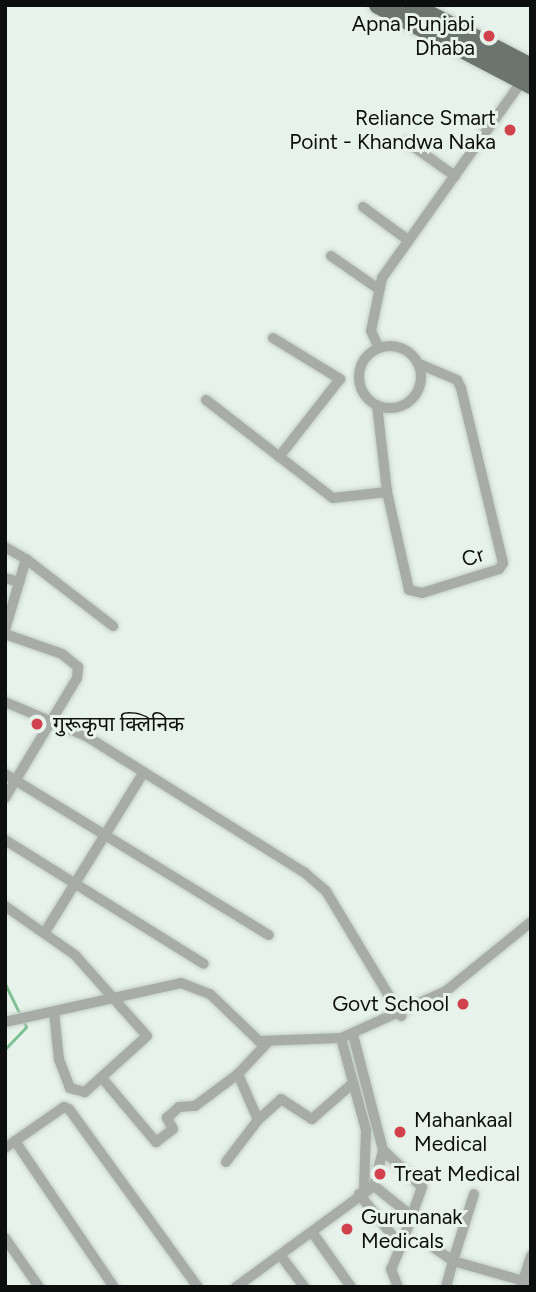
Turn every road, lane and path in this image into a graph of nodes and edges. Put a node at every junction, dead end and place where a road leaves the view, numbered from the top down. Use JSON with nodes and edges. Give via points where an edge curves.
{"nodes":[{"id":1,"x":378,"y":5,"type":"edge"},
{"id":2,"x":411,"y":5,"type":"edge"},
{"id":3,"x":529,"y":75,"type":"edge"},
{"id":4,"x":407,"y":142,"type":"dead end"},
{"id":5,"x":455,"y":176,"type":"junction"},
{"id":6,"x":363,"y":207,"type":"dead end"},
{"id":7,"x":408,"y":240,"type":"junction"},
{"id":8,"x":331,"y":256,"type":"dead end"},
{"id":9,"x":377,"y":288,"type":"junction"},
{"id":10,"x":273,"y":338,"type":"dead end"},
{"id":11,"x":379,"y":348,"type":"junction"},
{"id":12,"x":417,"y":362,"type":"junction"},
{"id":13,"x":359,"y":376,"type":"junction"},
{"id":14,"x":340,"y":379,"type":"junction"},
{"id":15,"x":206,"y":400,"type":"dead end"},
{"id":16,"x":377,"y":405,"type":"junction"},
{"id":17,"x":279,"y":457,"type":"junction"},
{"id":18,"x":387,"y":492,"type":"junction"},
{"id":19,"x":5,"y":547,"type":"edge"},
{"id":20,"x":26,"y":559,"type":"junction"},
{"id":21,"x":5,"y":578,"type":"edge"},
{"id":22,"x":19,"y":582,"type":"junction"},
{"id":23,"x":113,"y":626,"type":"dead end"},
{"id":24,"x":5,"y":632,"type":"edge"},
{"id":25,"x":5,"y":702,"type":"edge"},
{"id":26,"x":50,"y":723,"type":"junction"},
{"id":27,"x":144,"y":772,"type":"junction"},
{"id":28,"x":5,"y":774,"type":"edge"},
{"id":29,"x":17,"y":780,"type":"junction"},
{"id":30,"x":5,"y":798,"type":"edge"},
{"id":31,"x":107,"y":833,"type":"junction"},
{"id":32,"x":5,"y":840,"type":"edge"},
{"id":33,"x":74,"y":882,"type":"junction"},
{"id":34,"x":5,"y":906,"type":"edge"},
{"id":35,"x":531,"y":922,"type":"edge"},
{"id":36,"x":45,"y":932,"type":"junction"},
{"id":37,"x":269,"y":935,"type":"dead end"},
{"id":38,"x":204,"y":964,"type":"dead end"},
{"id":39,"x":115,"y":996,"type":"junction"},
{"id":40,"x":54,"y":1012,"type":"junction"},
{"id":41,"x":401,"y":1016,"type":"junction"},
{"id":42,"x":16,"y":1020,"type":"edge"},
{"id":43,"x":354,"y":1035,"type":"junction"},
{"id":44,"x":341,"y":1038,"type":"junction"},
{"id":45,"x":268,"y":1042,"type":"junction"},
{"id":46,"x":238,"y":1074,"type":"junction"},
{"id":47,"x":102,"y":1078,"type":"junction"},
{"id":48,"x":352,"y":1084,"type":"junction"},
{"id":49,"x":258,"y":1120,"type":"junction"},
{"id":50,"x":15,"y":1141,"type":"junction"},
{"id":51,"x":5,"y":1148,"type":"edge"},
{"id":52,"x":383,"y":1150,"type":"junction"},
{"id":53,"x":226,"y":1162,"type":"dead end"},
{"id":54,"x":366,"y":1190,"type":"junction"},
{"id":55,"x":474,"y":1194,"type":"dead end"},
{"id":56,"x":413,"y":1217,"type":"junction"},
{"id":57,"x":312,"y":1232,"type":"junction"},
{"id":58,"x":5,"y":1238,"type":"edge"},
{"id":59,"x":401,"y":1246,"type":"junction"},
{"id":60,"x":433,"y":1247,"type":"dead end"},
{"id":61,"x":281,"y":1256,"type":"junction"},
{"id":62,"x":531,"y":1256,"type":"edge"},
{"id":63,"x":453,"y":1261,"type":"junction"},
{"id":64,"x":525,"y":1283,"type":"edge"},
{"id":65,"x":39,"y":1287,"type":"edge"},
{"id":66,"x":114,"y":1287,"type":"edge"},
{"id":67,"x":198,"y":1287,"type":"edge"},
{"id":68,"x":236,"y":1287,"type":"edge"},
{"id":69,"x":304,"y":1287,"type":"edge"},
{"id":70,"x":351,"y":1287,"type":"edge"},
{"id":71,"x":398,"y":1287,"type":"edge"},
{"id":72,"x":446,"y":1287,"type":"edge"}],
"edges":[{"from":1,"to":3,"type":"main road"},
{"from":2,"to":3,"type":"main road"},
{"from":3,"to":5,"type":"street"},
{"from":4,"to":5,"type":"street"},
{"from":5,"to":7,"type":"street"},
{"from":6,"to":7,"type":"street"},
{"from":7,"to":9,"type":"street"},
{"from":8,"to":9,"type":"street"},
{"from":9,"to":11,"type":"street","via":[[371,331]]},
{"from":10,"to":14,"type":"street"},
{"from":11,"to":12,"type":"street","via":[[401,348]]},
{"from":11,"to":13,"type":"street","via":[[367,356]]},
{"from":12,"to":16,"type":"street","via":[[420,383],[410,400],[390,408]]},
{"from":12,"to":18,"type":"street","name":"Cr","via":[[457,380],[461,388],[502,566],[422,593],[410,590]]},
{"from":13,"to":14,"type":"street"},
{"from":13,"to":16,"type":"street","via":[[362,391]]},
{"from":14,"to":17,"type":"street"},
{"from":15,"to":17,"type":"street"},
{"from":16,"to":18,"type":"street","name":"Cr"},
{"from":17,"to":18,"type":"street","via":[[333,498]]},
{"from":19,"to":20,"type":"street"},
{"from":20,"to":22,"type":"street"},
{"from":20,"to":23,"type":"street"},
{"from":21,"to":22,"type":"street"},
{"from":22,"to":24,"type":"street"},
{"from":24,"to":26,"type":"street","via":[[62,654],[78,667]]},
{"from":25,"to":26,"type":"street"},
{"from":26,"to":27,"type":"street","via":[[86,736]]},
{"from":26,"to":29,"type":"street"},
{"from":27,"to":31,"type":"street"},
{"from":27,"to":41,"type":"street","via":[[326,891]]},
{"from":28,"to":29,"type":"street"},
{"from":29,"to":30,"type":"street"},
{"from":29,"to":31,"type":"street"},
{"from":31,"to":33,"type":"street"},
{"from":31,"to":37,"type":"street"},
{"from":32,"to":33,"type":"street"},
{"from":33,"to":36,"type":"street"},
{"from":33,"to":38,"type":"street"},
{"from":34,"to":36,"type":"street"},
{"from":35,"to":41,"type":"street","via":[[446,991]]},
{"from":36,"to":39,"type":"street"},
{"from":39,"to":40,"type":"street"},
{"from":39,"to":45,"type":"street","via":[[158,985],[193,985]]},
{"from":39,"to":47,"type":"street","via":[[147,1036]]},
{"from":40,"to":42,"type":"street"},
{"from":40,"to":47,"type":"street","via":[[59,1060],[70,1088],[85,1091]]},
{"from":41,"to":43,"type":"street"},
{"from":43,"to":44,"type":"street"},
{"from":43,"to":52,"type":"street"},
{"from":44,"to":45,"type":"street","via":[[309,1035]]},
{"from":44,"to":48,"type":"street"},
{"from":45,"to":46,"type":"street"},
{"from":46,"to":47,"type":"street","via":[[195,1106],[179,1107],[167,1118],[173,1129],[156,1142]]},
{"from":46,"to":49,"type":"street"},
{"from":48,"to":49,"type":"street","via":[[312,1119],[281,1098]]},
{"from":48,"to":54,"type":"street","via":[[368,1149]]},
{"from":49,"to":53,"type":"street"},
{"from":50,"to":51,"type":"street"},
{"from":50,"to":66,"type":"street"},
{"from":50,"to":67,"type":"street","via":[[69,1109]]},
{"from":52,"to":54,"type":"street"},
{"from":52,"to":56,"type":"street","via":[[422,1187]]},
{"from":54,"to":56,"type":"street"},
{"from":54,"to":57,"type":"street"},
{"from":54,"to":59,"type":"street"},
{"from":55,"to":63,"type":"street"},
{"from":56,"to":59,"type":"street"},
{"from":57,"to":61,"type":"street"},
{"from":57,"to":70,"type":"street"},
{"from":58,"to":65,"type":"street"},
{"from":59,"to":71,"type":"street","via":[[391,1269]]},
{"from":60,"to":63,"type":"street"},
{"from":61,"to":68,"type":"street"},
{"from":61,"to":69,"type":"street"},
{"from":62,"to":64,"type":"street"},
{"from":63,"to":64,"type":"street"},
{"from":63,"to":72,"type":"street"}]}
